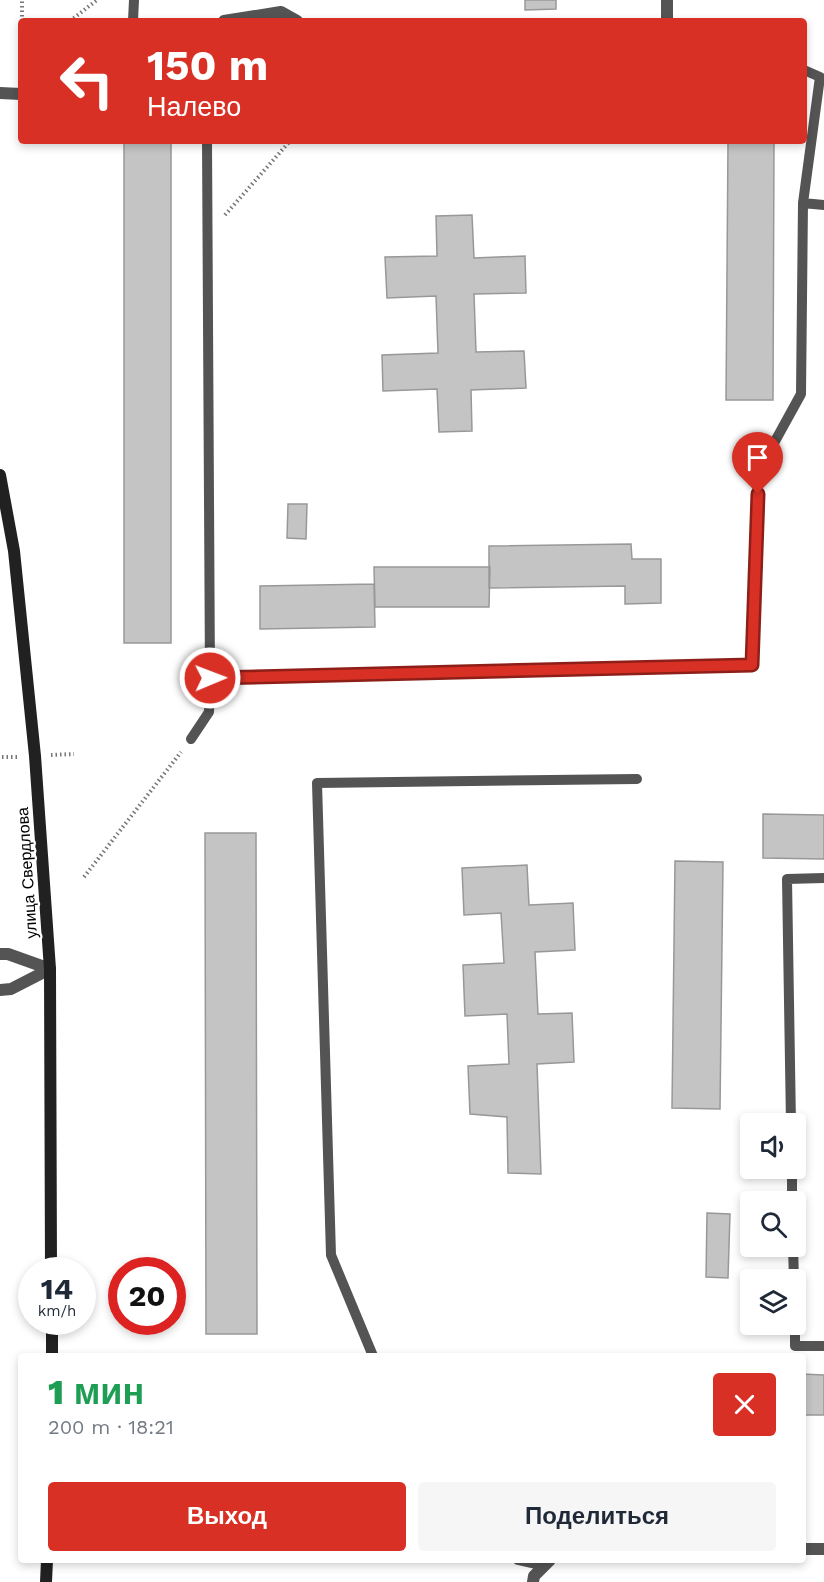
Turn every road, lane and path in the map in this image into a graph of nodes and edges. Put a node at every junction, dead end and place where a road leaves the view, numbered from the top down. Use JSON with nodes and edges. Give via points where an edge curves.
{"nodes":[{"id":1,"x":22,"y":0,"type":"edge"},
{"id":2,"x":97,"y":0,"type":"edge"},
{"id":3,"x":134,"y":0,"type":"edge"},
{"id":4,"x":668,"y":0,"type":"edge"},
{"id":5,"x":22,"y":18,"type":"edge"},
{"id":6,"x":74,"y":18,"type":"edge"},
{"id":7,"x":133,"y":18,"type":"edge"},
{"id":8,"x":233,"y":18,"type":"edge"},
{"id":9,"x":292,"y":18,"type":"edge"},
{"id":10,"x":667,"y":18,"type":"edge"},
{"id":11,"x":807,"y":71,"type":"edge"},
{"id":12,"x":0,"y":93,"type":"edge"},
{"id":13,"x":18,"y":94,"type":"edge"},
{"id":14,"x":207,"y":144,"type":"edge"},
{"id":15,"x":287,"y":144,"type":"edge"},
{"id":16,"x":803,"y":203,"type":"junction"},
{"id":17,"x":824,"y":205,"type":"edge"},
{"id":18,"x":208,"y":234,"type":"junction"},
{"id":19,"x":0,"y":475,"type":"edge"},
{"id":20,"x":210,"y":678,"type":"junction"},
{"id":21,"x":190,"y":739,"type":"dead end"},
{"id":22,"x":171,"y":766,"type":"dead end"},
{"id":23,"x":637,"y":779,"type":"dead end"},
{"id":24,"x":84,"y":877,"type":"dead end"},
{"id":25,"x":824,"y":878,"type":"edge"},
{"id":26,"x":0,"y":954,"type":"edge"},
{"id":27,"x":50,"y":969,"type":"junction"},
{"id":28,"x":0,"y":990,"type":"edge"},
{"id":29,"x":791,"y":1113,"type":"edge"},
{"id":30,"x":51,"y":1257,"type":"edge"},
{"id":31,"x":52,"y":1335,"type":"edge"},
{"id":32,"x":795,"y":1335,"type":"edge"},
{"id":33,"x":824,"y":1346,"type":"edge"},
{"id":34,"x":52,"y":1353,"type":"edge"},
{"id":35,"x":372,"y":1353,"type":"edge"},
{"id":36,"x":824,"y":1549,"type":"edge"},
{"id":37,"x":806,"y":1550,"type":"edge"},
{"id":38,"x":47,"y":1563,"type":"edge"},
{"id":39,"x":547,"y":1563,"type":"edge"},
{"id":40,"x":46,"y":1582,"type":"edge"},
{"id":41,"x":533,"y":1582,"type":"edge"}],
"edges":[{"from":1,"to":5,"type":"path"},
{"from":2,"to":6,"type":"path"},
{"from":3,"to":7,"type":"lane"},
{"from":4,"to":10,"type":"street"},
{"from":8,"to":9,"type":"street","via":[[281,12]]},
{"from":11,"to":16,"type":"lane","via":[[820,77]]},
{"from":12,"to":13,"type":"street"},
{"from":14,"to":18,"type":"lane"},
{"from":15,"to":18,"type":"path"},
{"from":16,"to":17,"type":"lane"},
{"from":16,"to":20,"type":"lane","via":[[801,394],[758,472],[752,665]]},
{"from":18,"to":20,"type":"lane"},
{"from":19,"to":27,"type":"main road","name":"улица Свердлова","via":[[14,551],[34,744]]},
{"from":20,"to":21,"type":"lane","via":[[209,712]]},
{"from":22,"to":24,"type":"path"},
{"from":23,"to":35,"type":"lane","via":[[316,783],[331,1255]]},
{"from":25,"to":29,"type":"lane","via":[[787,879]]},
{"from":26,"to":27,"type":"street"},
{"from":27,"to":28,"type":"street","via":[[11,989]]},
{"from":27,"to":30,"type":"main road","name":"улица Свердлова"},
{"from":31,"to":34,"type":"main road"},
{"from":32,"to":33,"type":"lane","via":[[795,1346]]},
{"from":36,"to":37,"type":"street"},
{"from":38,"to":40,"type":"main road"},
{"from":39,"to":41,"type":"street"}]}
